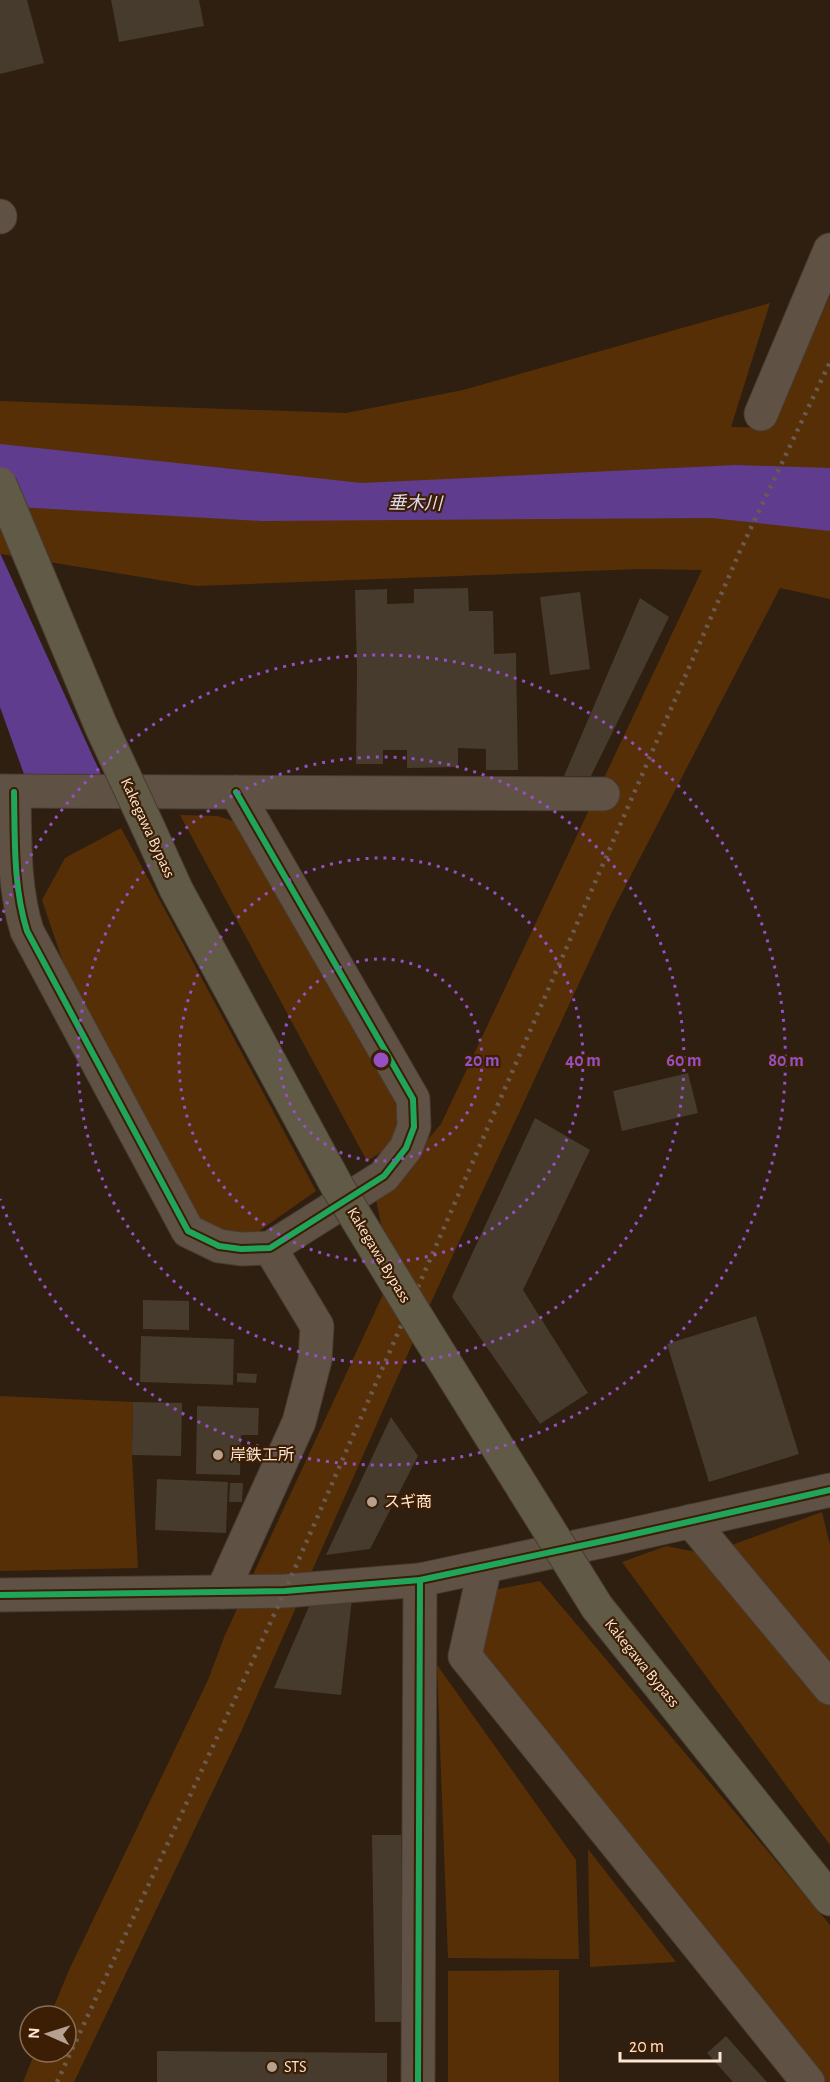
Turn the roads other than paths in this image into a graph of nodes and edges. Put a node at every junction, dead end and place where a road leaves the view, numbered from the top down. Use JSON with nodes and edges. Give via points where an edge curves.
{"nodes":[{"id":1,"x":830,"y":250,"type":"edge"},
{"id":2,"x":761,"y":414,"type":"dead end"},
{"id":3,"x":0,"y":484,"type":"edge"},
{"id":4,"x":7,"y":791,"type":"edge"},
{"id":5,"x":236,"y":792,"type":"junction"},
{"id":6,"x":603,"y":794,"type":"dead end"},
{"id":7,"x":270,"y":1248,"type":"junction"},
{"id":8,"x":830,"y":1490,"type":"edge"},
{"id":9,"x":691,"y":1521,"type":"junction"},
{"id":10,"x":485,"y":1567,"type":"junction"},
{"id":11,"x":420,"y":1580,"type":"junction"},
{"id":12,"x":222,"y":1592,"type":"junction"},
{"id":13,"x":0,"y":1596,"type":"edge"},
{"id":14,"x":830,"y":1688,"type":"edge"},
{"id":15,"x":830,"y":1899,"type":"edge"},
{"id":16,"x":418,"y":2082,"type":"edge"},
{"id":17,"x":808,"y":2082,"type":"edge"}],
"edges":[{"from":1,"to":2,"type":"street"},
{"from":3,"to":15,"type":"highway","name":"Kakegawa Bypass","bridge":true,"via":[[101,726],[176,890],[337,1186],[597,1607]]},
{"from":4,"to":5,"type":"street"},
{"from":4,"to":7,"type":"street","via":[[20,907],[27,931],[188,1231],[219,1246]]},
{"from":5,"to":6,"type":"street"},
{"from":5,"to":7,"type":"street","via":[[413,1099],[414,1127],[406,1148],[384,1176]]},
{"from":7,"to":12,"type":"street","via":[[317,1326],[315,1360],[299,1422]]},
{"from":8,"to":9,"type":"street"},
{"from":9,"to":10,"type":"street"},
{"from":9,"to":14,"type":"street"},
{"from":10,"to":11,"type":"street"},
{"from":10,"to":17,"type":"street","via":[[465,1656]]},
{"from":11,"to":12,"type":"street"},
{"from":11,"to":16,"type":"street"},
{"from":12,"to":13,"type":"street"}]}
